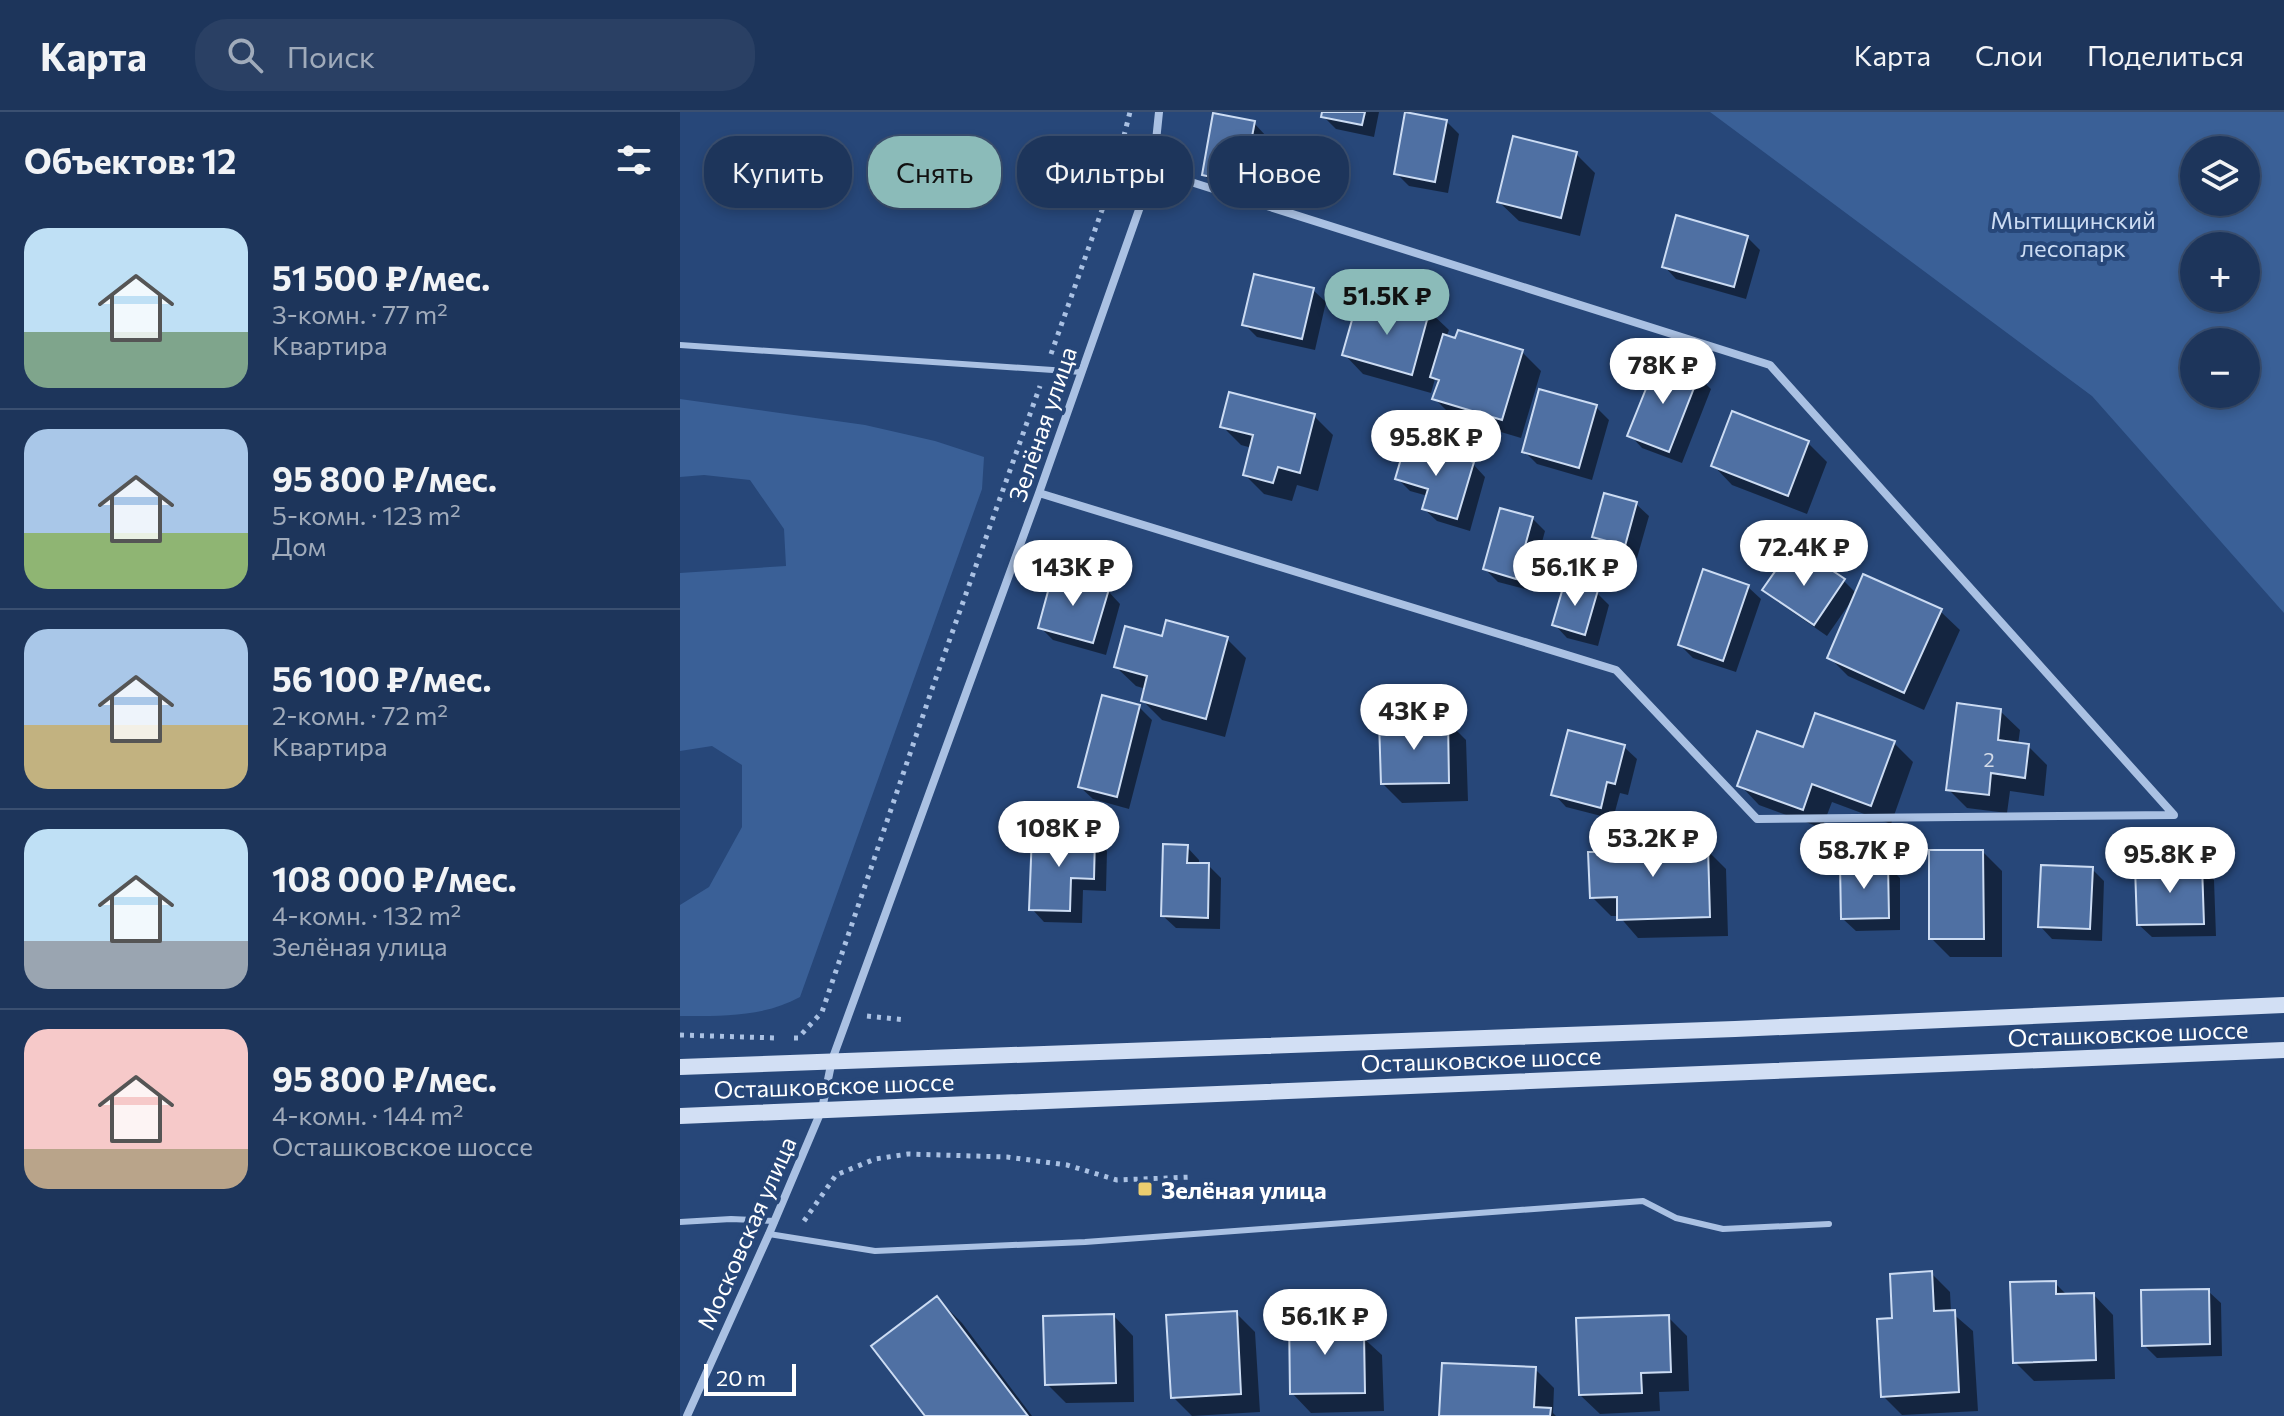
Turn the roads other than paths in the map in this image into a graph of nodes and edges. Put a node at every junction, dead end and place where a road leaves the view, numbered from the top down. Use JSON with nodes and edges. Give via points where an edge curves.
{"nodes":[{"id":1,"x":1159,"y":112,"type":"edge"},
{"id":2,"x":1157,"y":136,"type":"edge"},
{"id":3,"x":1193,"y":183,"type":"edge"},
{"id":4,"x":1140,"y":208,"type":"edge"},
{"id":5,"x":680,"y":345,"type":"edge"},
{"id":6,"x":1082,"y":372,"type":"junction"},
{"id":7,"x":1039,"y":493,"type":"junction"},
{"id":8,"x":2284,"y":1005,"type":"edge"},
{"id":9,"x":2284,"y":1050,"type":"edge"},
{"id":10,"x":832,"y":1060,"type":"junction"},
{"id":11,"x":680,"y":1067,"type":"edge"},
{"id":12,"x":822,"y":1109,"type":"junction"},
{"id":13,"x":680,"y":1116,"type":"edge"},
{"id":14,"x":775,"y":1221,"type":"junction"},
{"id":15,"x":680,"y":1222,"type":"edge"},
{"id":16,"x":1829,"y":1224,"type":"dead end"},
{"id":17,"x":769,"y":1234,"type":"junction"},
{"id":18,"x":687,"y":1416,"type":"edge"}],
"edges":[{"from":1,"to":2,"type":"street","name":"Зелёная улица"},
{"from":3,"to":7,"type":"street","via":[[1770,365],[2174,815],[1757,819],[1616,670]]},
{"from":4,"to":6,"type":"street","name":"Зелёная улица"},
{"from":5,"to":6,"type":"lane"},
{"from":6,"to":7,"type":"street","name":"Зелёная улица"},
{"from":7,"to":10,"type":"street","name":"Зелёная улица"},
{"from":8,"to":10,"type":"main road","name":"Осташковское шоссе"},
{"from":9,"to":12,"type":"main road","name":"Осташковское шоссе"},
{"from":10,"to":11,"type":"main road","name":"Осташковское шоссе"},
{"from":10,"to":12,"type":"street","name":"Зелёная улица"},
{"from":12,"to":13,"type":"main road","name":"Осташковское шоссе"},
{"from":12,"to":14,"type":"street","name":"Московская улица"},
{"from":14,"to":15,"type":"lane"},
{"from":14,"to":17,"type":"street","name":"Московская улица"},
{"from":16,"to":17,"type":"lane","via":[[1723,1229],[1676,1218],[1643,1201],[1055,1244],[875,1251]]},
{"from":17,"to":18,"type":"street","name":"Московская улица"}]}
